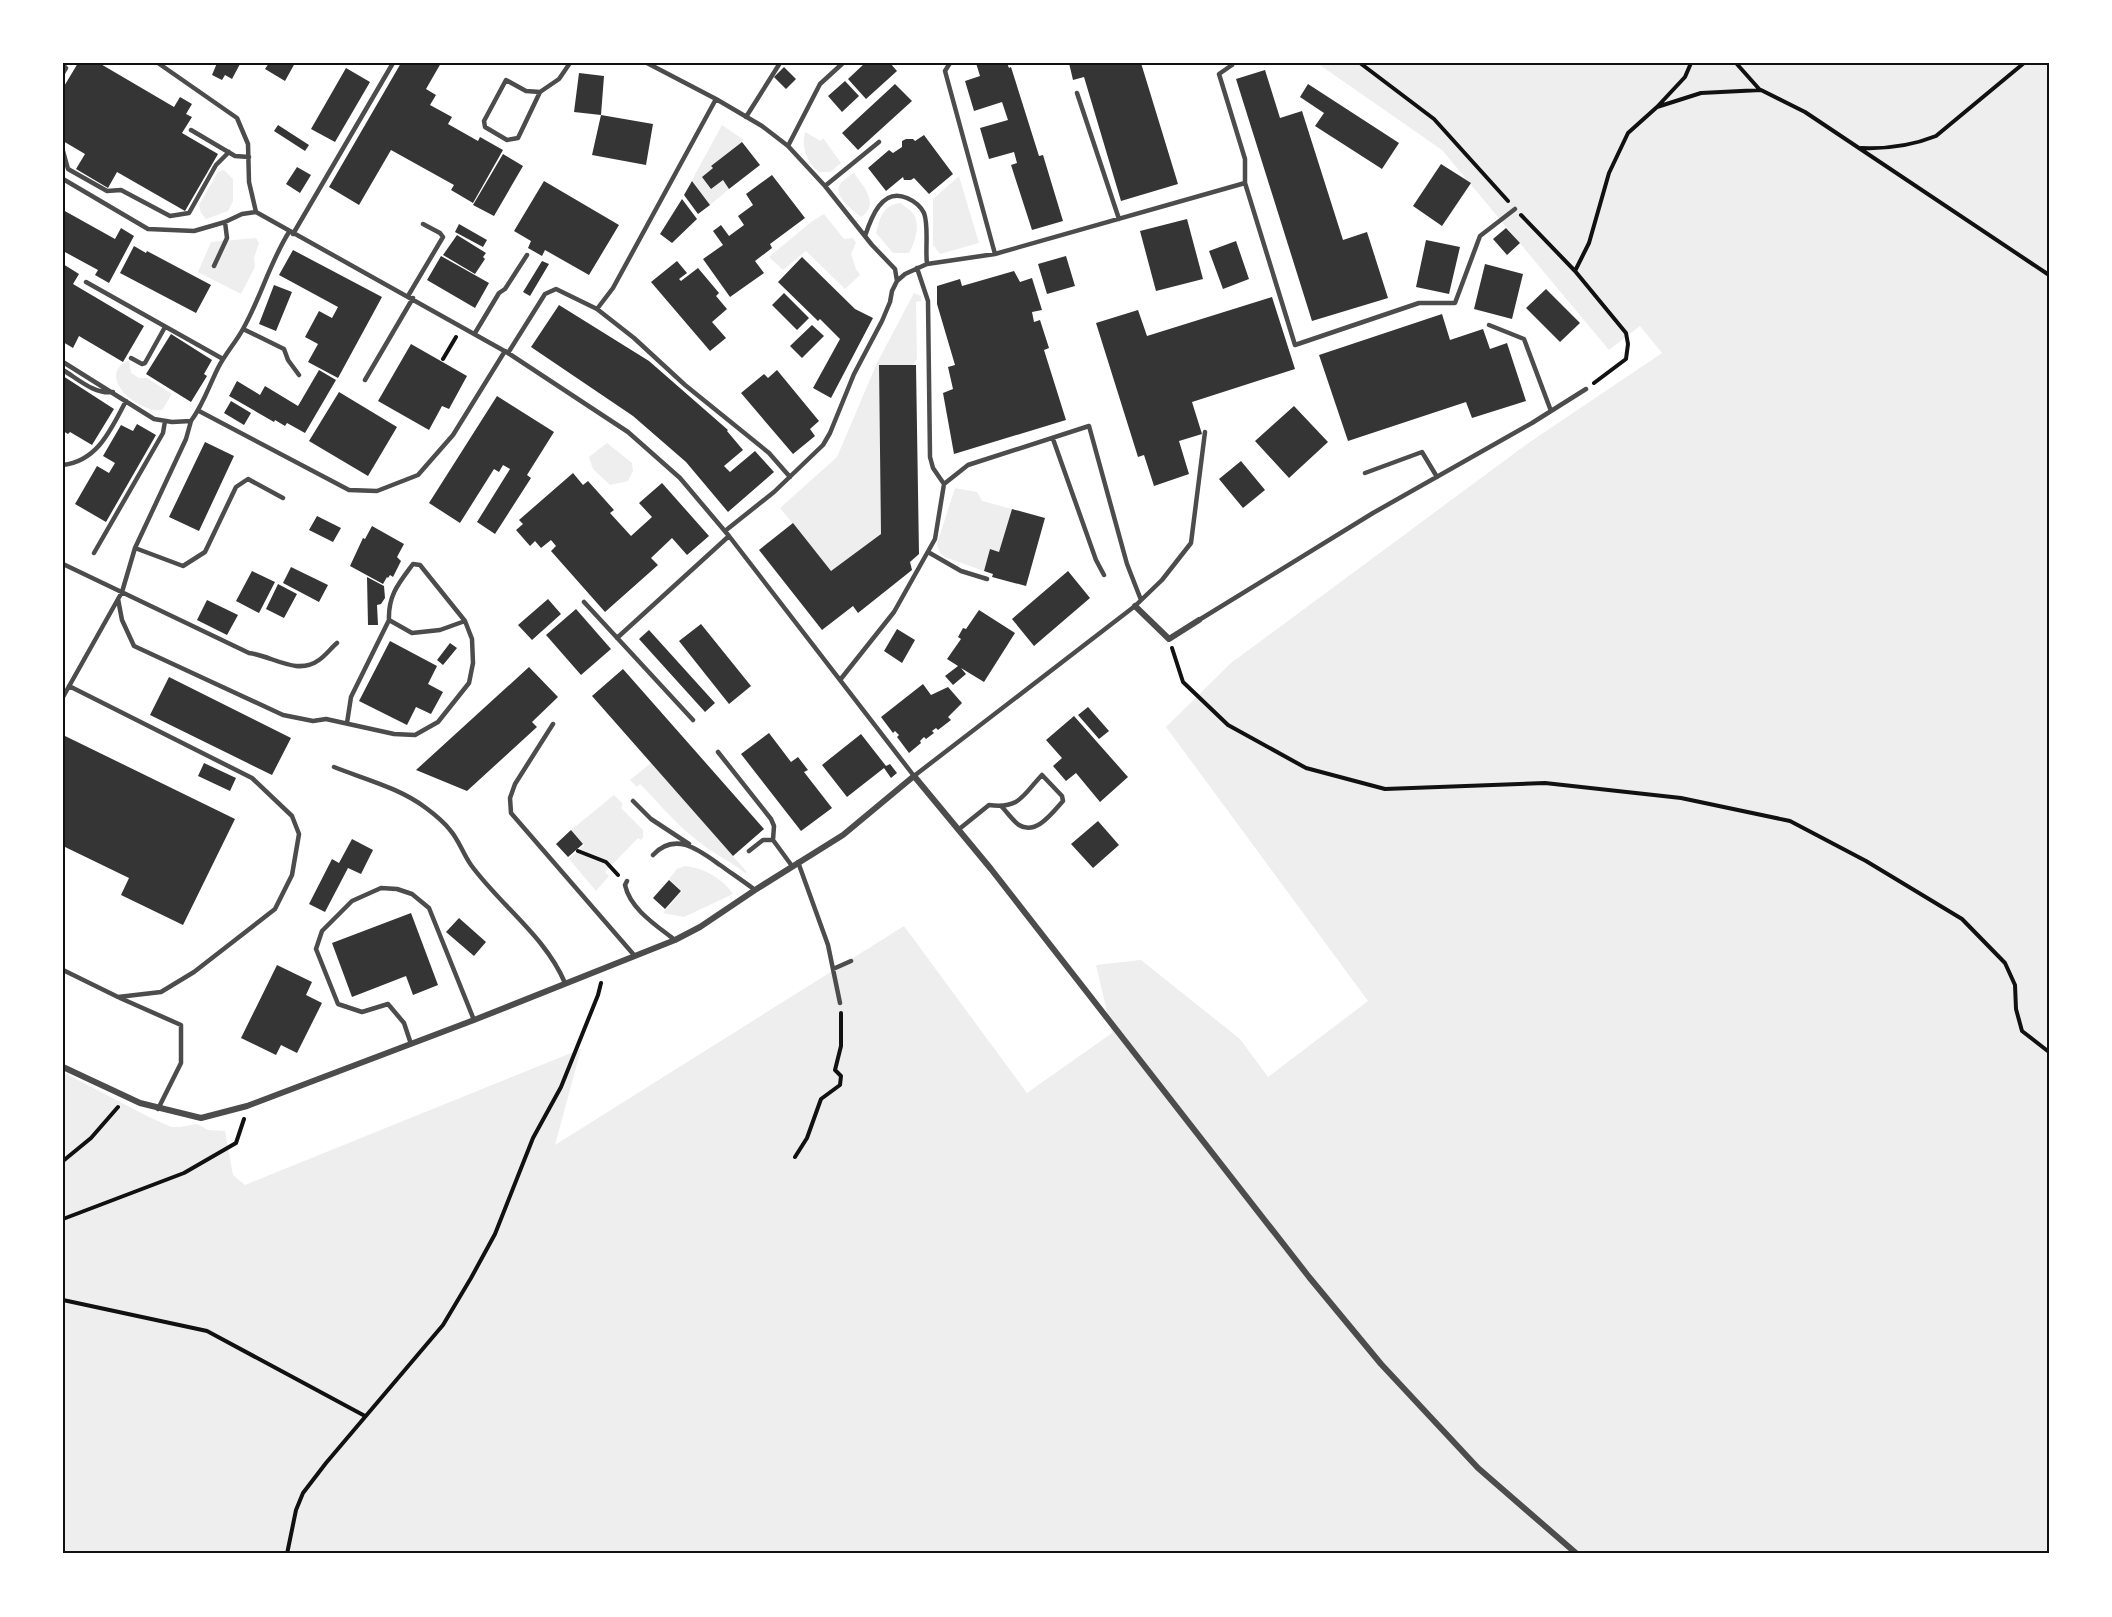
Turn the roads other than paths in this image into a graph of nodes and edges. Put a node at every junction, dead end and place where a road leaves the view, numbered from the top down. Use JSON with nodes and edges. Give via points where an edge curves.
{"nodes":[{"id":1,"x":158,"y":63,"type":"edge"},
{"id":2,"x":393,"y":63,"type":"edge"},
{"id":3,"x":570,"y":63,"type":"edge"},
{"id":4,"x":647,"y":63,"type":"edge"},
{"id":5,"x":780,"y":63,"type":"edge"},
{"id":6,"x":843,"y":63,"type":"edge"},
{"id":7,"x":950,"y":63,"type":"edge"},
{"id":8,"x":63,"y":64,"type":"edge"},
{"id":9,"x":1232,"y":65,"type":"dead end"},
{"id":10,"x":63,"y":73,"type":"edge"},
{"id":11,"x":540,"y":92,"type":"junction"},
{"id":12,"x":1077,"y":93,"type":"dead end"},
{"id":13,"x":716,"y":99,"type":"junction"},
{"id":14,"x":746,"y":117,"type":"junction"},
{"id":15,"x":191,"y":130,"type":"dead end"},
{"id":16,"x":879,"y":142,"type":"dead end"},
{"id":17,"x":788,"y":146,"type":"junction"},
{"id":18,"x":63,"y":151,"type":"edge"},
{"id":19,"x":229,"y":152,"type":"junction"},
{"id":20,"x":249,"y":157,"type":"junction"},
{"id":21,"x":63,"y":179,"type":"edge"},
{"id":22,"x":1245,"y":183,"type":"junction"},
{"id":23,"x":825,"y":186,"type":"junction"},
{"id":24,"x":1515,"y":209,"type":"road end"},
{"id":25,"x":256,"y":212,"type":"junction"},
{"id":26,"x":1119,"y":219,"type":"junction"},
{"id":27,"x":225,"y":222,"type":"junction"},
{"id":28,"x":423,"y":224,"type":"dead end"},
{"id":29,"x":291,"y":233,"type":"junction"},
{"id":30,"x":865,"y":236,"type":"junction"},
{"id":31,"x":995,"y":254,"type":"junction"},
{"id":32,"x":527,"y":255,"type":"dead end"},
{"id":33,"x":927,"y":264,"type":"junction"},
{"id":34,"x":214,"y":266,"type":"dead end"},
{"id":35,"x":917,"y":268,"type":"junction"},
{"id":36,"x":897,"y":281,"type":"junction"},
{"id":37,"x":86,"y":282,"type":"dead end"},
{"id":38,"x":411,"y":297,"type":"junction"},
{"id":39,"x":597,"y":309,"type":"junction"},
{"id":40,"x":1489,"y":325,"type":"dead end"},
{"id":41,"x":165,"y":327,"type":"junction"},
{"id":42,"x":243,"y":329,"type":"junction"},
{"id":43,"x":475,"y":333,"type":"junction"},
{"id":44,"x":506,"y":352,"type":"junction"},
{"id":45,"x":131,"y":358,"type":"dead end"},
{"id":46,"x":223,"y":359,"type":"junction"},
{"id":47,"x":63,"y":362,"type":"edge"},
{"id":48,"x":63,"y":370,"type":"edge"},
{"id":49,"x":299,"y":375,"type":"dead end"},
{"id":50,"x":364,"y":380,"type":"dead end"},
{"id":51,"x":1586,"y":389,"type":"road end"},
{"id":52,"x":113,"y":393,"type":"junction"},
{"id":53,"x":126,"y":401,"type":"junction"},
{"id":54,"x":199,"y":411,"type":"junction"},
{"id":55,"x":1551,"y":411,"type":"junction"},
{"id":56,"x":165,"y":421,"type":"junction"},
{"id":57,"x":190,"y":421,"type":"junction"},
{"id":58,"x":1205,"y":432,"type":"dead end"},
{"id":59,"x":1053,"y":439,"type":"junction"},
{"id":60,"x":63,"y":465,"type":"edge"},
{"id":61,"x":1365,"y":473,"type":"dead end"},
{"id":62,"x":790,"y":477,"type":"junction"},
{"id":63,"x":1437,"y":477,"type":"junction"},
{"id":64,"x":944,"y":484,"type":"junction"},
{"id":65,"x":282,"y":498,"type":"dead end"},
{"id":66,"x":727,"y":533,"type":"junction"},
{"id":67,"x":135,"y":548,"type":"junction"},
{"id":68,"x":928,"y":552,"type":"junction"},
{"id":69,"x":94,"y":553,"type":"dead end"},
{"id":70,"x":63,"y":564,"type":"edge"},
{"id":71,"x":1104,"y":575,"type":"dead end"},
{"id":72,"x":987,"y":579,"type":"dead end"},
{"id":73,"x":122,"y":592,"type":"junction"},
{"id":74,"x":118,"y":599,"type":"junction"},
{"id":75,"x":1141,"y":600,"type":"junction"},
{"id":76,"x":584,"y":602,"type":"dead end"},
{"id":77,"x":1135,"y":606,"type":"junction"},
{"id":78,"x":389,"y":620,"type":"junction"},
{"id":79,"x":1199,"y":620,"type":"joint"},
{"id":80,"x":465,"y":621,"type":"junction"},
{"id":81,"x":617,"y":638,"type":"junction"},
{"id":82,"x":337,"y":642,"type":"dead end"},
{"id":83,"x":840,"y":680,"type":"junction"},
{"id":84,"x":69,"y":686,"type":"junction"},
{"id":85,"x":63,"y":697,"type":"edge"},
{"id":86,"x":693,"y":720,"type":"dead end"},
{"id":87,"x":347,"y":723,"type":"junction"},
{"id":88,"x":553,"y":724,"type":"dead end"},
{"id":89,"x":718,"y":752,"type":"dead end"},
{"id":90,"x":334,"y":767,"type":"dead end"},
{"id":91,"x":914,"y":776,"type":"junction"},
{"id":92,"x":633,"y":801,"type":"dead end"},
{"id":93,"x":1002,"y":807,"type":"junction"},
{"id":94,"x":958,"y":830,"type":"junction"},
{"id":95,"x":773,"y":840,"type":"junction"},
{"id":96,"x":694,"y":847,"type":"junction"},
{"id":97,"x":749,"y":851,"type":"dead end"},
{"id":98,"x":653,"y":855,"type":"dead end"},
{"id":99,"x":795,"y":864,"type":"junction"},
{"id":100,"x":627,"y":882,"type":"road end"},
{"id":101,"x":755,"y":890,"type":"junction"},
{"id":102,"x":675,"y":940,"type":"junction"},
{"id":103,"x":634,"y":955,"type":"junction"},
{"id":104,"x":851,"y":961,"type":"dead end"},
{"id":105,"x":833,"y":969,"type":"junction"},
{"id":106,"x":63,"y":970,"type":"edge"},
{"id":107,"x":565,"y":983,"type":"junction"},
{"id":108,"x":118,"y":997,"type":"junction"},
{"id":109,"x":840,"y":1003,"type":"road end"},
{"id":110,"x":474,"y":1020,"type":"junction"},
{"id":111,"x":411,"y":1044,"type":"junction"},
{"id":112,"x":63,"y":1067,"type":"edge"},
{"id":113,"x":158,"y":1109,"type":"junction"},
{"id":114,"x":1577,"y":1554,"type":"edge"}],
"edges":[{"from":1,"to":20,"type":"lane","via":[[237,118]]},
{"from":2,"to":29,"type":"lane"},
{"from":3,"to":11,"type":"lane","via":[[559,79]]},
{"from":4,"to":13,"type":"lane"},
{"from":5,"to":14,"type":"lane"},
{"from":6,"to":17,"type":"lane","via":[[820,84]]},
{"from":7,"to":31,"type":"lane","via":[[945,71]]},
{"from":8,"to":10,"type":"lane"},
{"from":9,"to":22,"type":"lane","via":[[1219,74],[1245,159]]},
{"from":11,"to":11,"type":"lane","via":[[518,138],[507,140],[485,127],[484,121],[506,80],[526,92]]},
{"from":12,"to":26,"type":"lane"},
{"from":13,"to":14,"type":"lane"},
{"from":13,"to":39,"type":"lane","via":[[613,288]]},
{"from":14,"to":17,"type":"lane"},
{"from":15,"to":19,"type":"lane"},
{"from":16,"to":23,"type":"lane"},
{"from":17,"to":23,"type":"lane"},
{"from":18,"to":19,"type":"lane","via":[[68,169],[107,191],[121,190],[170,216],[189,213],[216,165]]},
{"from":19,"to":20,"type":"lane"},
{"from":20,"to":25,"type":"lane","via":[[249,182]]},
{"from":21,"to":27,"type":"lane","via":[[148,229],[194,231]]},
{"from":22,"to":24,"type":"lane","via":[[1295,345],[1419,303],[1455,303],[1480,236]]},
{"from":22,"to":26,"type":"lane"},
{"from":23,"to":30,"type":"lane"},
{"from":25,"to":27,"type":"lane"},
{"from":25,"to":29,"type":"lane"},
{"from":26,"to":31,"type":"lane"},
{"from":27,"to":34,"type":"lane","via":[[227,238]]},
{"from":28,"to":38,"type":"lane","via":[[443,237]]},
{"from":29,"to":38,"type":"lane"},
{"from":29,"to":42,"type":"lane","via":[[281,245]]},
{"from":30,"to":33,"type":"lane","via":[[880,204],[890,196],[903,196],[916,202],[924,213]]},
{"from":30,"to":36,"type":"lane","via":[[895,269]]},
{"from":31,"to":33,"type":"lane"},
{"from":32,"to":43,"type":"lane"},
{"from":33,"to":35,"type":"lane"},
{"from":35,"to":36,"type":"lane"},
{"from":35,"to":64,"type":"lane","via":[[928,301],[930,457]]},
{"from":36,"to":62,"type":"lane","via":[[830,433]]},
{"from":37,"to":41,"type":"lane"},
{"from":38,"to":43,"type":"lane"},
{"from":38,"to":50,"type":"lane"},
{"from":39,"to":44,"type":"lane","via":[[556,289],[545,294]]},
{"from":39,"to":62,"type":"lane","via":[[751,436]]},
{"from":40,"to":55,"type":"lane","via":[[1524,339]]},
{"from":41,"to":45,"type":"lane","via":[[145,363]]},
{"from":41,"to":46,"type":"lane"},
{"from":42,"to":46,"type":"lane"},
{"from":42,"to":49,"type":"lane","via":[[284,349]]},
{"from":43,"to":44,"type":"lane"},
{"from":44,"to":54,"type":"lane","via":[[453,435],[418,475],[377,491],[349,490]]},
{"from":44,"to":66,"type":"lane","via":[[628,432],[680,478]]},
{"from":46,"to":54,"type":"lane"},
{"from":47,"to":52,"type":"lane"},
{"from":48,"to":52,"type":"lane","via":[[96,390]]},
{"from":51,"to":55,"type":"lane"},
{"from":52,"to":53,"type":"lane"},
{"from":53,"to":56,"type":"lane","via":[[154,419]]},
{"from":53,"to":60,"type":"lane","via":[[94,452],[84,460]]},
{"from":54,"to":57,"type":"lane"},
{"from":55,"to":63,"type":"lane"},
{"from":56,"to":57,"type":"lane"},
{"from":56,"to":69,"type":"lane","via":[[162,434]]},
{"from":57,"to":67,"type":"lane","via":[[186,439]]},
{"from":58,"to":75,"type":"lane","via":[[1191,543]]},
{"from":59,"to":64,"type":"lane","via":[[968,465]]},
{"from":59,"to":71,"type":"lane"},
{"from":59,"to":75,"type":"lane","via":[[1089,426],[1127,564]]},
{"from":61,"to":63,"type":"lane","via":[[1422,452]]},
{"from":62,"to":66,"type":"lane"},
{"from":63,"to":79,"type":"lane"},
{"from":64,"to":68,"type":"lane","via":[[935,539]]},
{"from":65,"to":67,"type":"lane","via":[[248,479],[236,487],[205,552],[183,566]]},
{"from":66,"to":81,"type":"lane"},
{"from":66,"to":83,"type":"lane"},
{"from":67,"to":73,"type":"lane"},
{"from":68,"to":72,"type":"lane","via":[[960,571]]},
{"from":68,"to":83,"type":"lane","via":[[894,612]]},
{"from":70,"to":73,"type":"lane"},
{"from":73,"to":74,"type":"lane"},
{"from":73,"to":82,"type":"lane","via":[[249,653],[291,666],[320,660]]},
{"from":74,"to":84,"type":"lane"},
{"from":74,"to":87,"type":"lane","via":[[134,646],[283,715]]},
{"from":75,"to":77,"type":"lane"},
{"from":76,"to":81,"type":"lane"},
{"from":77,"to":79,"type":"street","via":[[1169,639]]},
{"from":77,"to":91,"type":"lane"},
{"from":78,"to":80,"type":"lane","via":[[412,633],[440,630]]},
{"from":78,"to":80,"type":"lane","via":[[388,605],[412,564],[420,565]]},
{"from":78,"to":87,"type":"lane","via":[[351,697]]},
{"from":80,"to":87,"type":"lane","via":[[472,639],[469,683],[438,722],[415,735]]},
{"from":81,"to":86,"type":"lane"},
{"from":83,"to":91,"type":"lane"},
{"from":84,"to":85,"type":"lane"},
{"from":84,"to":108,"type":"lane","via":[[252,778],[292,816],[299,834],[292,875],[275,909],[194,972],[161,992]]},
{"from":88,"to":103,"type":"lane","via":[[515,784],[510,798],[511,813]]},
{"from":89,"to":95,"type":"lane","via":[[771,819]]},
{"from":90,"to":107,"type":"lane","via":[[396,791],[425,807],[450,830],[470,864],[546,949]]},
{"from":91,"to":94,"type":"street"},
{"from":91,"to":99,"type":"street","via":[[843,835]]},
{"from":92,"to":96,"type":"lane","via":[[651,819]]},
{"from":93,"to":93,"type":"lane","via":[[1015,804],[1042,775],[1063,801],[1042,823],[1029,828],[1020,825]]},
{"from":93,"to":94,"type":"lane","via":[[989,805]]},
{"from":94,"to":114,"type":"street","via":[[1381,1364],[1478,1468]]},
{"from":95,"to":97,"type":"lane","via":[[763,840]]},
{"from":95,"to":99,"type":"lane"},
{"from":96,"to":98,"type":"lane","via":[[668,844]]},
{"from":96,"to":101,"type":"lane"},
{"from":99,"to":101,"type":"street"},
{"from":99,"to":105,"type":"lane","via":[[828,945]]},
{"from":100,"to":102,"type":"lane","via":[[627,896],[653,924]]},
{"from":101,"to":102,"type":"street"},
{"from":102,"to":103,"type":"street"},
{"from":103,"to":107,"type":"street"},
{"from":104,"to":105,"type":"lane"},
{"from":105,"to":109,"type":"lane"},
{"from":106,"to":108,"type":"lane"},
{"from":107,"to":110,"type":"street"},
{"from":108,"to":113,"type":"lane","via":[[181,1025],[181,1063]]},
{"from":110,"to":111,"type":"street"},
{"from":110,"to":111,"type":"lane","via":[[429,908],[412,894],[381,888],[352,901],[322,931],[316,949],[338,1004],[362,1012],[388,1004],[404,1023]]},
{"from":111,"to":113,"type":"street","via":[[248,1106],[201,1118]]},
{"from":112,"to":113,"type":"street"}]}
